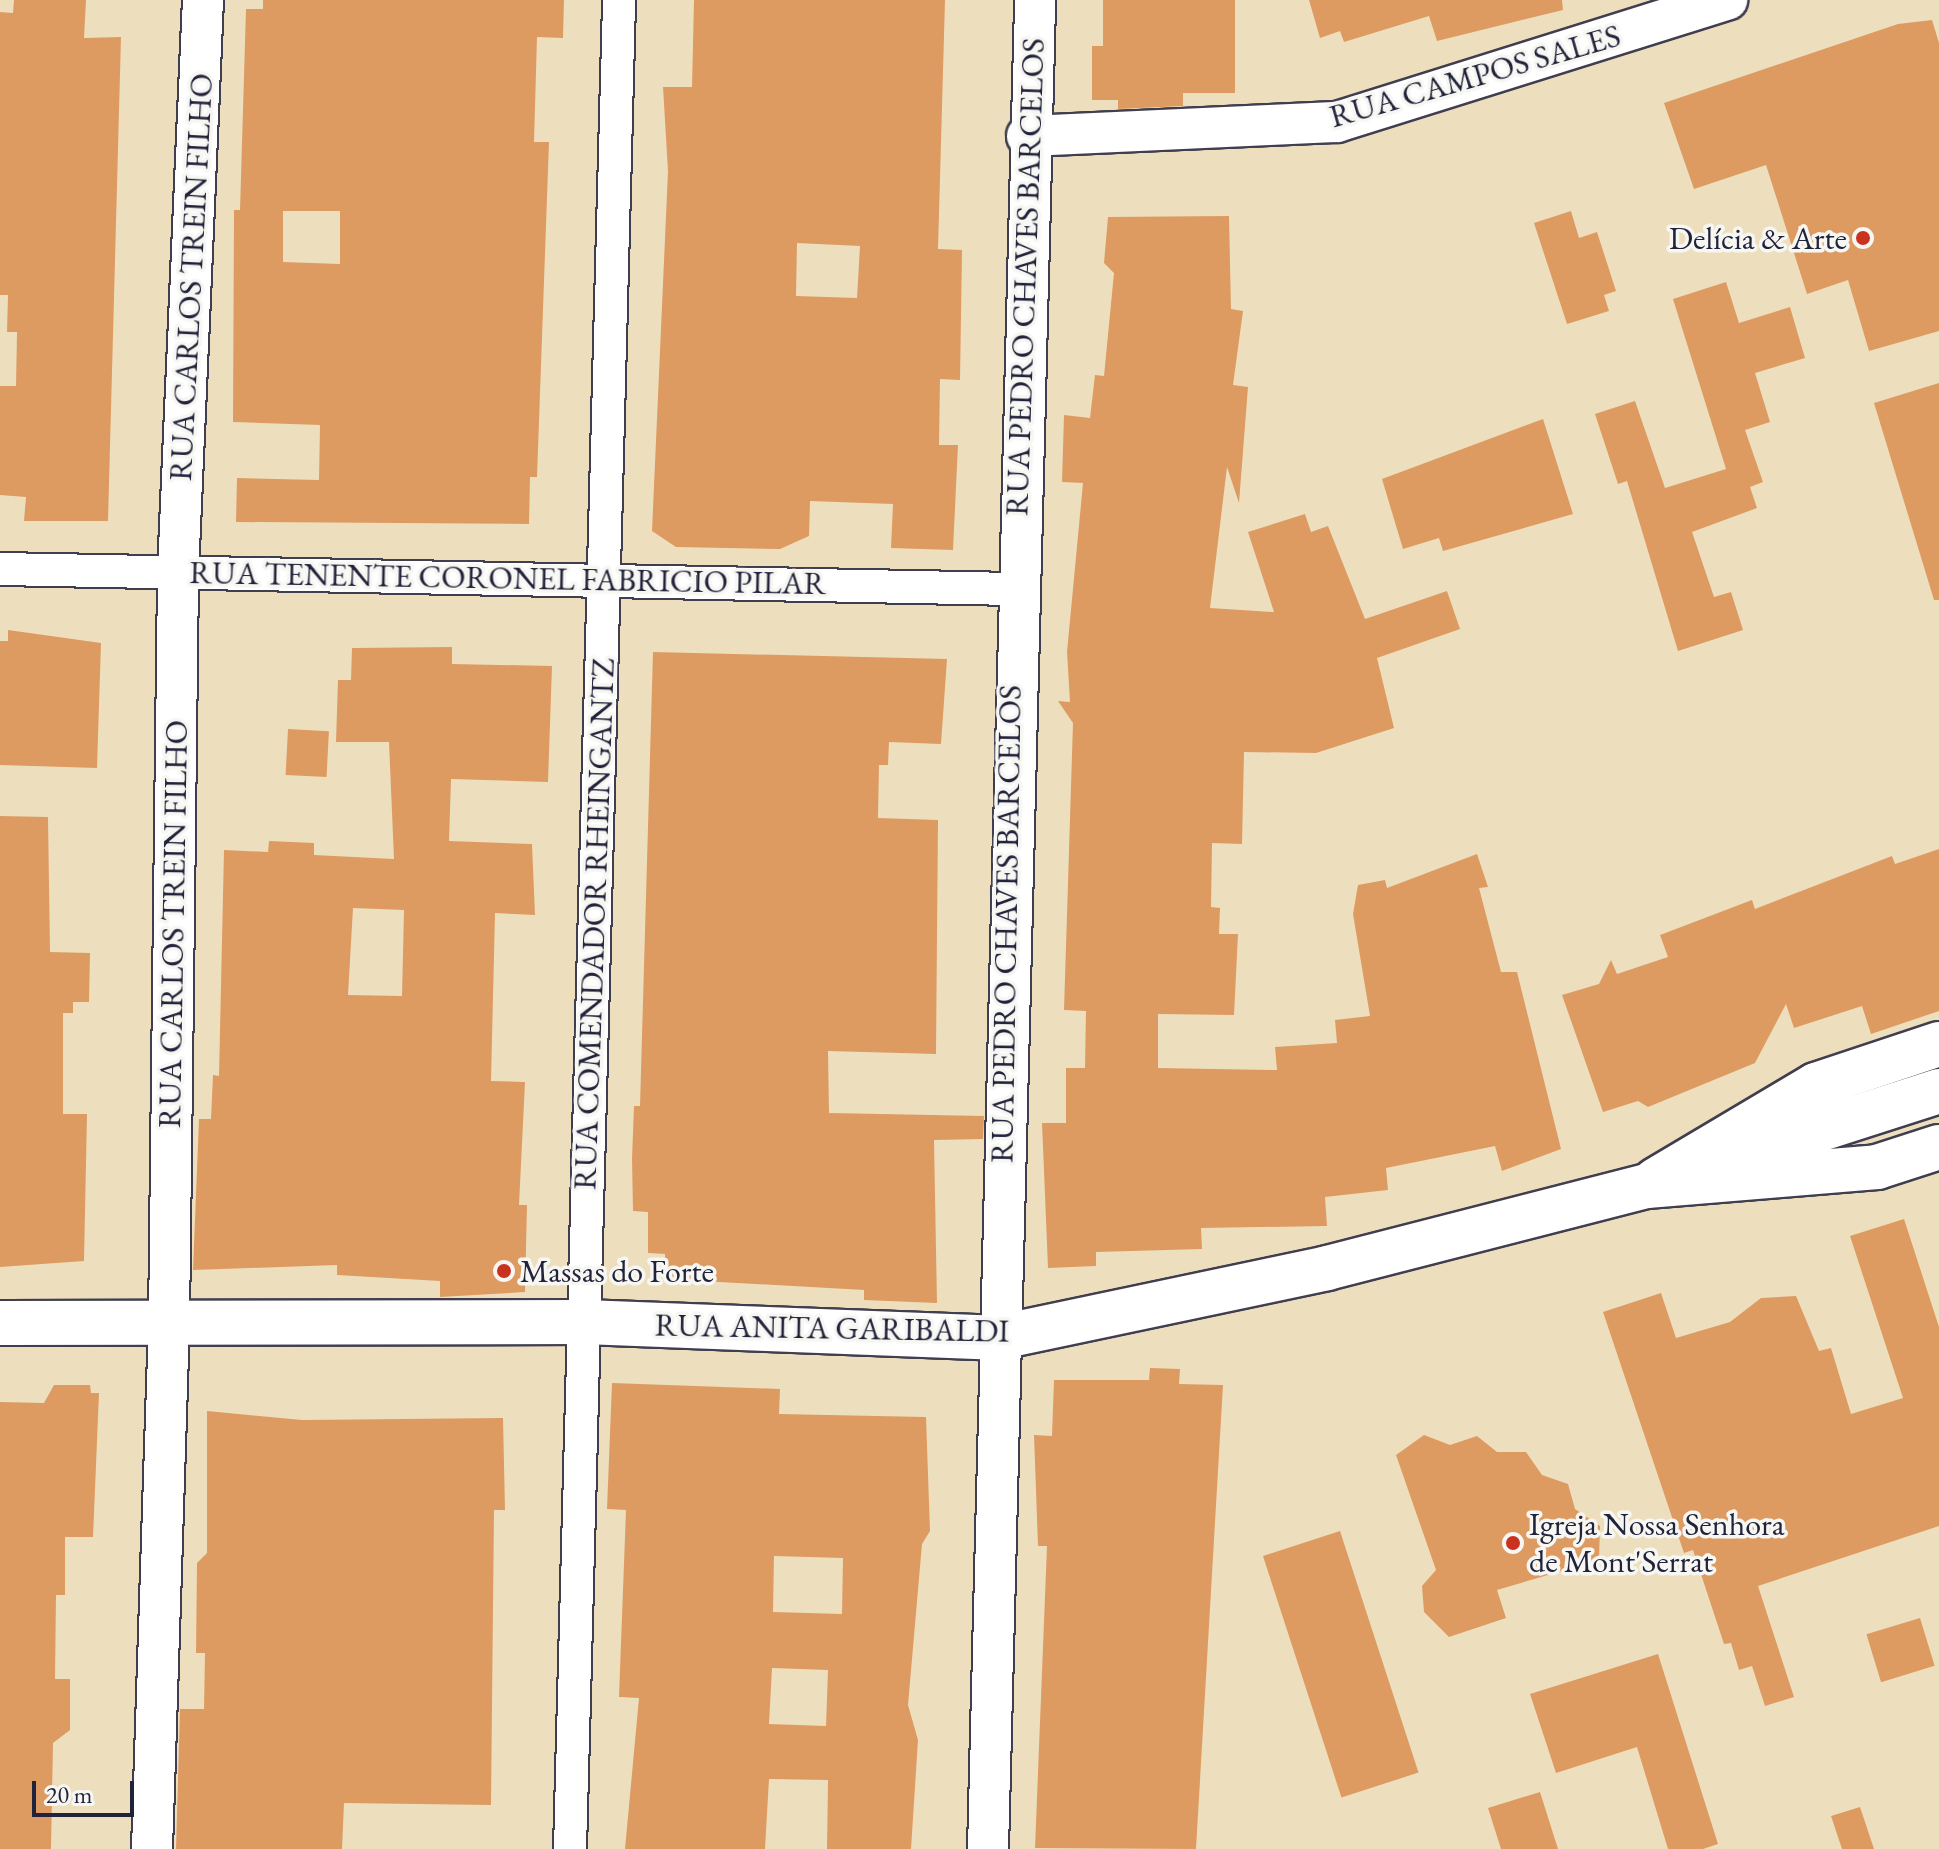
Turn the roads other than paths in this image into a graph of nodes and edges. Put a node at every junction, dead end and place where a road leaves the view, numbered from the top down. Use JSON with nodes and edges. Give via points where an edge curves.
{"nodes":[{"id":1,"x":203,"y":0,"type":"edge"},
{"id":2,"x":619,"y":0,"type":"edge"},
{"id":3,"x":1035,"y":0,"type":"edge"},
{"id":4,"x":1727,"y":0,"type":"edge"},
{"id":5,"x":1027,"y":136,"type":"junction"},
{"id":6,"x":0,"y":569,"type":"edge"},
{"id":7,"x":178,"y":572,"type":"junction"},
{"id":8,"x":604,"y":577,"type":"junction"},
{"id":9,"x":1015,"y":589,"type":"junction"},
{"id":10,"x":1939,"y":1044,"type":"edge"},
{"id":11,"x":1939,"y":1091,"type":"edge"},
{"id":12,"x":1939,"y":1147,"type":"edge"},
{"id":13,"x":1647,"y":1186,"type":"junction"},
{"id":14,"x":584,"y":1322,"type":"junction"},
{"id":15,"x":0,"y":1323,"type":"edge"},
{"id":16,"x":169,"y":1323,"type":"junction"},
{"id":17,"x":996,"y":1338,"type":"junction"},
{"id":18,"x":152,"y":1849,"type":"edge"},
{"id":19,"x":570,"y":1849,"type":"edge"},
{"id":20,"x":988,"y":1849,"type":"edge"}],
"edges":[{"from":1,"to":7,"type":"street","name":"RUA CARLOS TREIN FILHO"},
{"from":2,"to":8,"type":"street","name":"RUA COMENDADOR RHEINGANTZ"},
{"from":3,"to":5,"type":"street","name":"RUA PEDRO CHAVES BARCELOS"},
{"from":4,"to":5,"type":"street","name":"RUA CAMPOS SALES","via":[[1337,122]]},
{"from":5,"to":9,"type":"street","name":"RUA PEDRO CHAVES BARCELOS"},
{"from":6,"to":7,"type":"street","name":"RUA TENENTE CORONEL FABRICIO PILAR"},
{"from":7,"to":8,"type":"street","name":"RUA TENENTE CORONEL FABRICIO PILAR"},
{"from":7,"to":16,"type":"street","name":"RUA CARLOS TREIN FILHO"},
{"from":8,"to":9,"type":"street","name":"RUA TENENTE CORONEL FABRICIO PILAR"},
{"from":8,"to":14,"type":"street","name":"RUA COMENDADOR RHEINGANTZ"},
{"from":9,"to":17,"type":"street","name":"RUA PEDRO CHAVES BARCELOS"},
{"from":10,"to":13,"type":"main road","name":"RUA ANITA GARIBALDI","via":[[1816,1085]]},
{"from":11,"to":13,"type":"main road"},
{"from":12,"to":13,"type":"main road","name":"RUA ANITA GARIBALDI","via":[[1877,1167]]},
{"from":13,"to":17,"type":"main road","name":"RUA ANITA GARIBALDI","via":[[1327,1268]]},
{"from":14,"to":16,"type":"main road","name":"RUA ANITA GARIBALDI"},
{"from":14,"to":17,"type":"main road","name":"RUA ANITA GARIBALDI"},
{"from":14,"to":19,"type":"street","name":"RUA COMENDADOR RHEINGANTZ"},
{"from":15,"to":16,"type":"main road","name":"RUA ANITA GARIBALDI"},
{"from":16,"to":18,"type":"street","name":"RUA CARLOS TREIN FILHO"},
{"from":17,"to":20,"type":"street","name":"RUA PEDRO CHAVES BARCELOS"}]}
